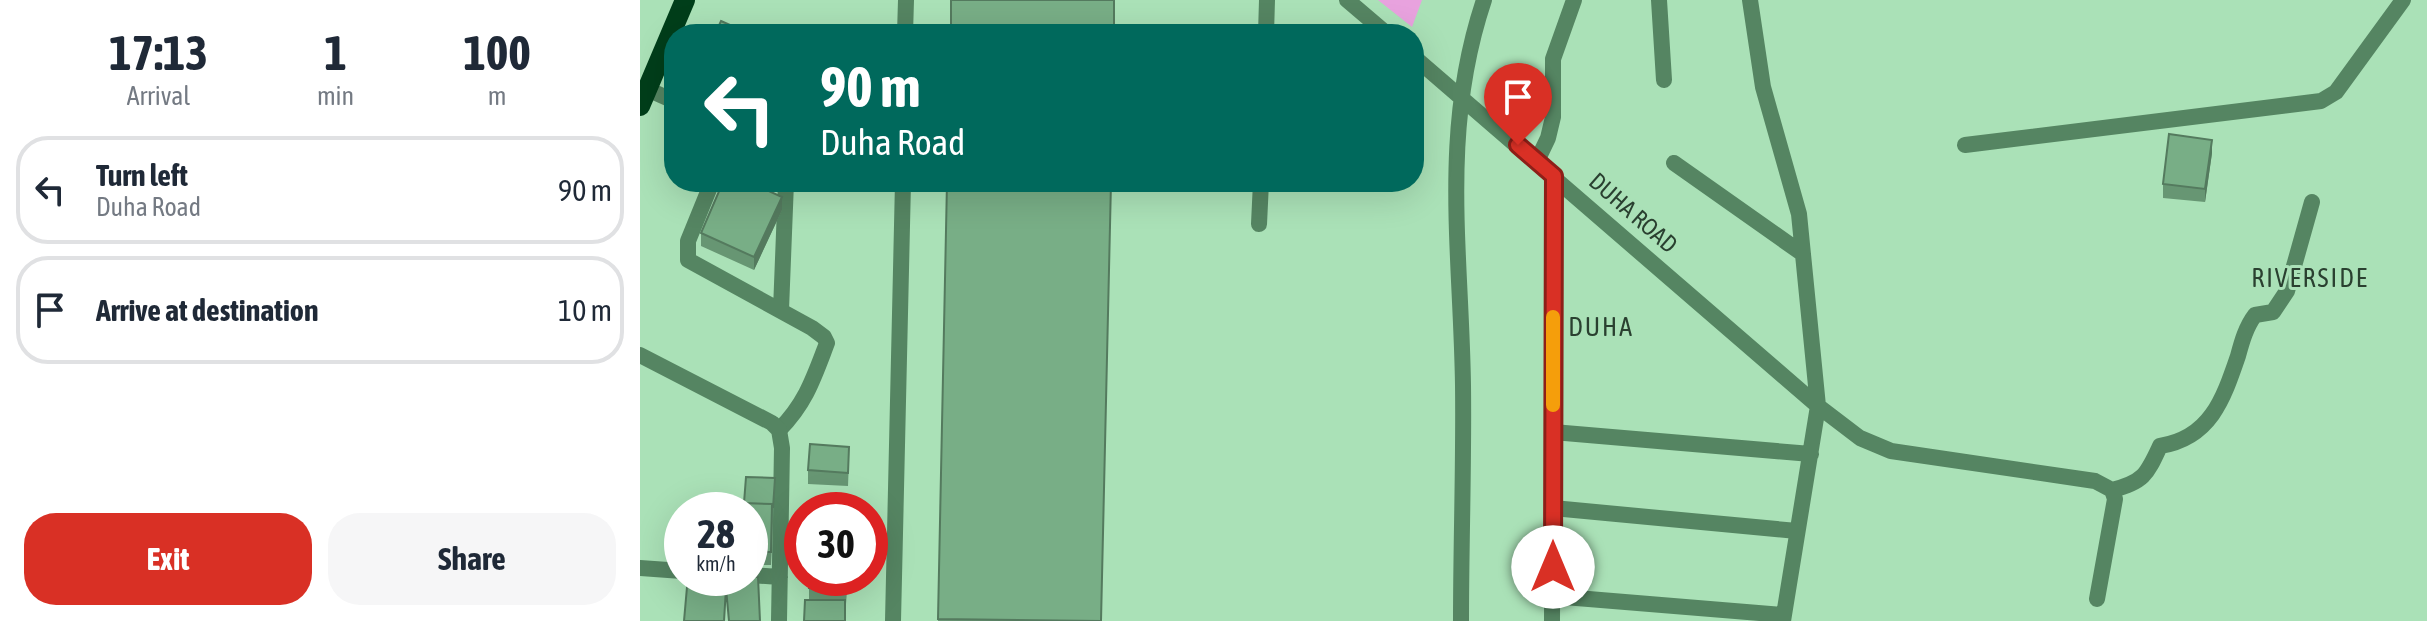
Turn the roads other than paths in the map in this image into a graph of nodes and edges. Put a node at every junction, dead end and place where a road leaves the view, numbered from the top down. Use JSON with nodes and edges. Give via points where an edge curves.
{"nodes":[{"id":1,"x":685,"y":0,"type":"edge"},
{"id":2,"x":906,"y":0,"type":"edge"},
{"id":3,"x":1267,"y":0,"type":"edge"},
{"id":4,"x":1347,"y":0,"type":"edge"},
{"id":5,"x":1484,"y":0,"type":"edge"},
{"id":6,"x":1574,"y":0,"type":"edge"},
{"id":7,"x":1659,"y":0,"type":"edge"},
{"id":8,"x":1750,"y":0,"type":"edge"},
{"id":9,"x":2403,"y":0,"type":"edge"},
{"id":10,"x":675,"y":24,"type":"edge"},
{"id":11,"x":905,"y":24,"type":"edge"},
{"id":12,"x":1266,"y":24,"type":"edge"},
{"id":13,"x":1375,"y":24,"type":"edge"},
{"id":14,"x":664,"y":50,"type":"edge"},
{"id":15,"x":1424,"y":65,"type":"edge"},
{"id":16,"x":1664,"y":80,"type":"dead end"},
{"id":17,"x":1460,"y":96,"type":"junction"},
{"id":18,"x":644,"y":98,"type":"edge"},
{"id":19,"x":664,"y":100,"type":"edge"},
{"id":20,"x":1965,"y":145,"type":"dead end"},
{"id":21,"x":1537,"y":161,"type":"junction"},
{"id":22,"x":1674,"y":163,"type":"dead end"},
{"id":23,"x":1554,"y":176,"type":"junction"},
{"id":24,"x":708,"y":192,"type":"edge"},
{"id":25,"x":786,"y":192,"type":"edge"},
{"id":26,"x":903,"y":192,"type":"edge"},
{"id":27,"x":1261,"y":192,"type":"edge"},
{"id":28,"x":2312,"y":202,"type":"dead end"},
{"id":29,"x":1259,"y":224,"type":"dead end"},
{"id":30,"x":1803,"y":254,"type":"junction"},
{"id":31,"x":781,"y":310,"type":"junction"},
{"id":32,"x":640,"y":355,"type":"edge"},
{"id":33,"x":1818,"y":406,"type":"junction"},
{"id":34,"x":779,"y":430,"type":"junction"},
{"id":35,"x":1553,"y":432,"type":"junction"},
{"id":36,"x":1811,"y":454,"type":"junction"},
{"id":37,"x":2112,"y":490,"type":"junction"},
{"id":38,"x":1553,"y":508,"type":"junction"},
{"id":39,"x":1797,"y":531,"type":"junction"},
{"id":40,"x":640,"y":568,"type":"edge"},
{"id":41,"x":664,"y":570,"type":"edge"},
{"id":42,"x":768,"y":576,"type":"edge"},
{"id":43,"x":780,"y":577,"type":"junction"},
{"id":44,"x":1552,"y":596,"type":"junction"},
{"id":45,"x":2097,"y":599,"type":"dead end"},
{"id":46,"x":1783,"y":618,"type":"edge"},
{"id":47,"x":779,"y":621,"type":"edge"},
{"id":48,"x":893,"y":621,"type":"edge"},
{"id":49,"x":1461,"y":621,"type":"edge"},
{"id":50,"x":1552,"y":621,"type":"edge"}],
"edges":[{"from":1,"to":10,"type":"main road"},
{"from":2,"to":11,"type":"street"},
{"from":3,"to":12,"type":"street"},
{"from":4,"to":13,"type":"street"},
{"from":5,"to":17,"type":"street"},
{"from":6,"to":21,"type":"street","via":[[1553,59],[1553,117]]},
{"from":7,"to":16,"type":"street"},
{"from":8,"to":30,"type":"street","via":[[1763,87],[1799,214]]},
{"from":9,"to":20,"type":"street","via":[[2336,92],[2321,101]]},
{"from":14,"to":18,"type":"main road"},
{"from":15,"to":17,"type":"street","name":"DUHA ROAD"},
{"from":17,"to":21,"type":"street","name":"DUHA ROAD"},
{"from":17,"to":49,"type":"street","via":[[1454,198],[1463,383]]},
{"from":18,"to":19,"type":"street"},
{"from":21,"to":23,"type":"street","name":"DUHA ROAD"},
{"from":22,"to":30,"type":"street"},
{"from":23,"to":33,"type":"street","name":"DUHA ROAD"},
{"from":23,"to":35,"type":"street"},
{"from":24,"to":31,"type":"street","via":[[688,241],[688,260]]},
{"from":25,"to":31,"type":"street"},
{"from":26,"to":48,"type":"street"},
{"from":27,"to":29,"type":"street"},
{"from":28,"to":37,"type":"street","via":[[2287,291],[2273,312],[2255,315],[2248,325],[2229,384],[2205,427],[2182,442],[2160,446],[2146,474],[2135,484]]},
{"from":30,"to":33,"type":"street"},
{"from":31,"to":34,"type":"street","via":[[827,343],[811,387]]},
{"from":32,"to":34,"type":"street"},
{"from":33,"to":36,"type":"street"},
{"from":33,"to":37,"type":"street","name":"DUHA ROAD","via":[[1860,438],[1891,451],[2095,481]]},
{"from":34,"to":43,"type":"street"},
{"from":35,"to":36,"type":"street"},
{"from":35,"to":38,"type":"street"},
{"from":36,"to":39,"type":"street"},
{"from":37,"to":45,"type":"street","via":[[2115,499]]},
{"from":38,"to":39,"type":"street"},
{"from":38,"to":44,"type":"street"},
{"from":39,"to":46,"type":"street"},
{"from":40,"to":41,"type":"street"},
{"from":42,"to":43,"type":"street"},
{"from":43,"to":47,"type":"street"},
{"from":44,"to":46,"type":"street"},
{"from":44,"to":50,"type":"street"}]}
